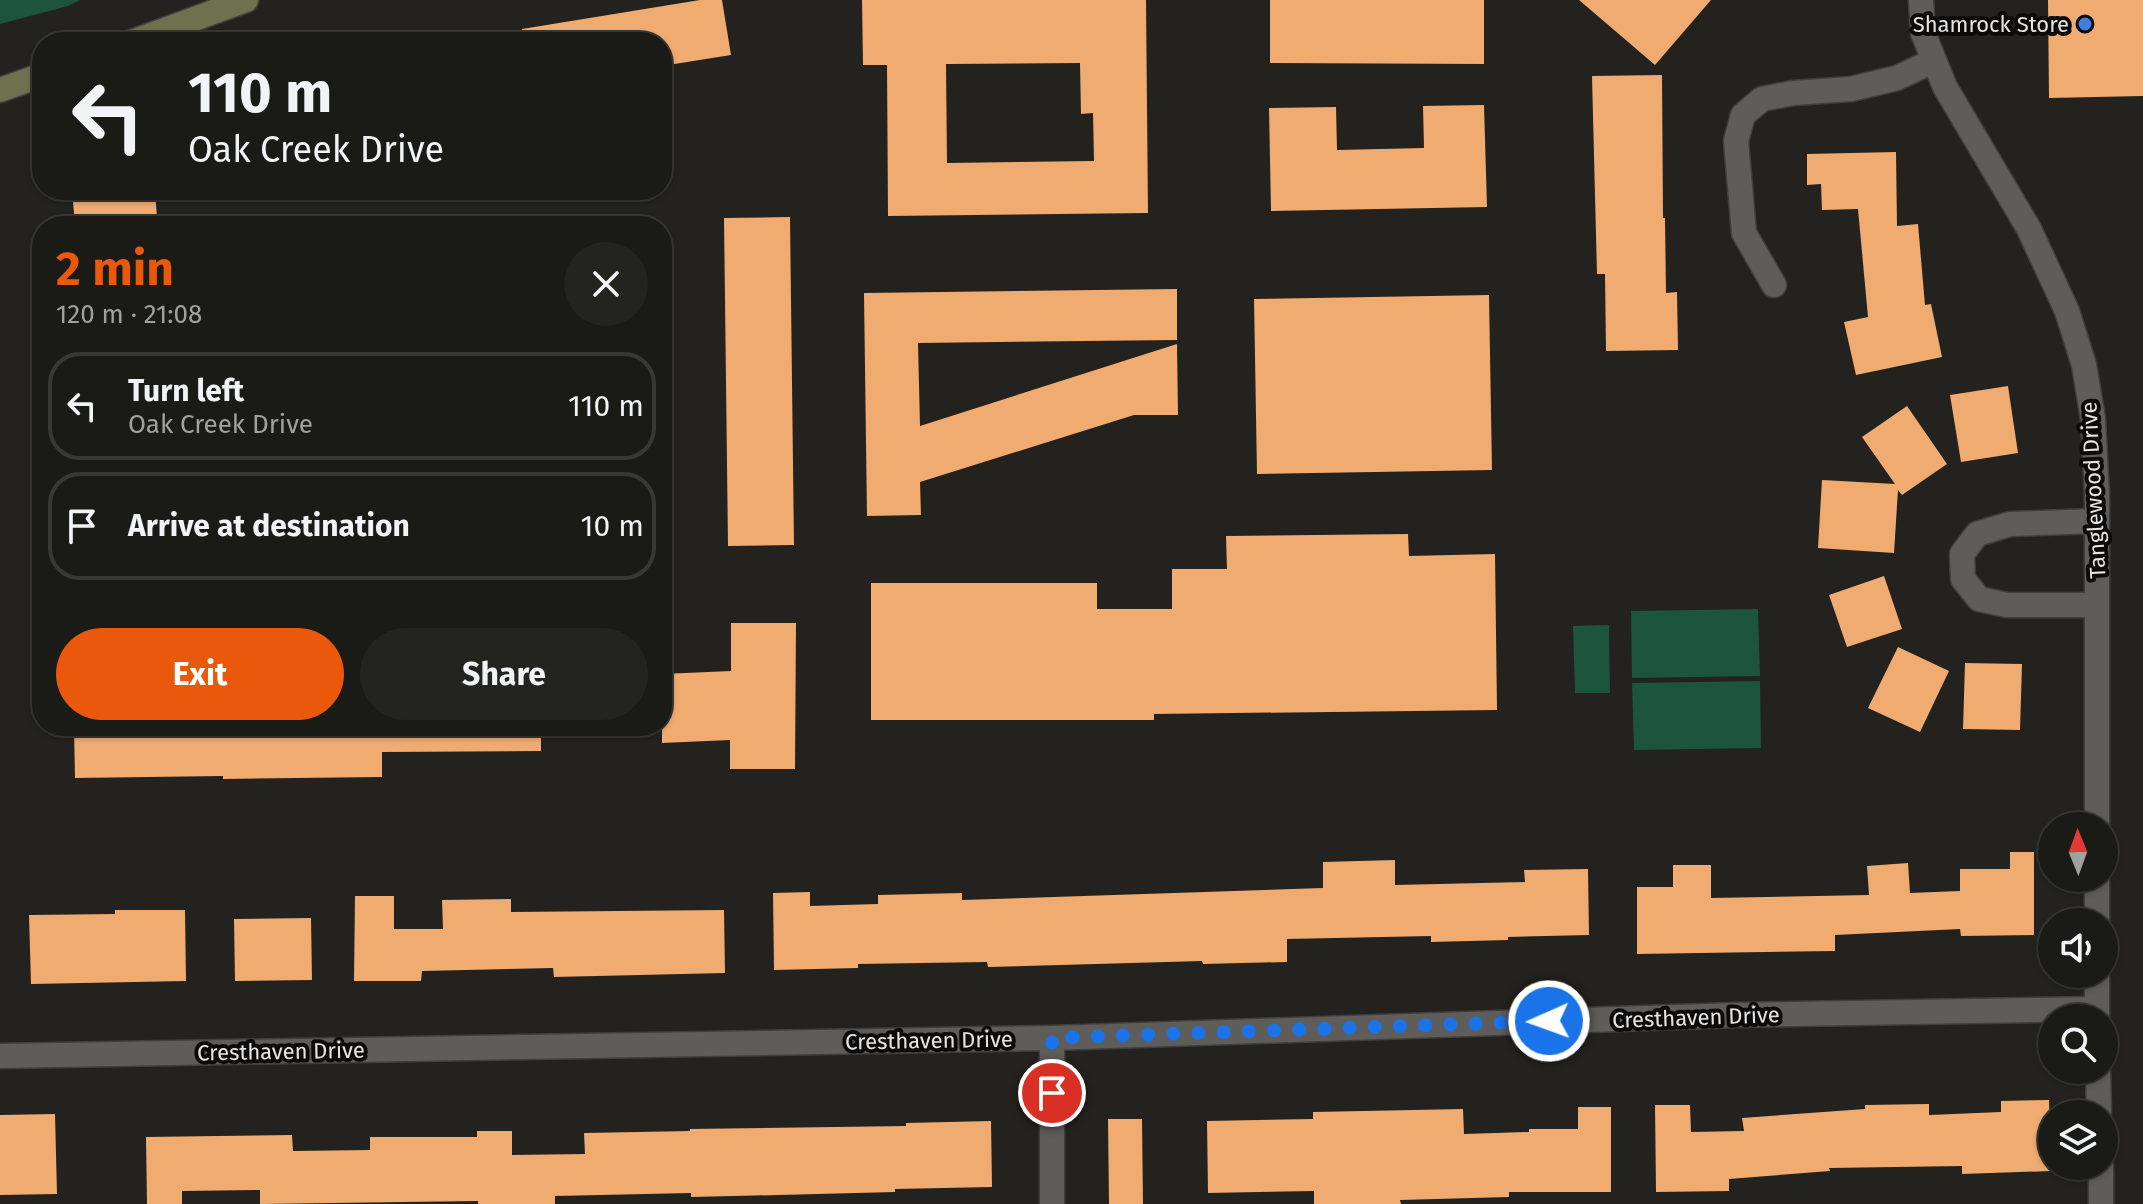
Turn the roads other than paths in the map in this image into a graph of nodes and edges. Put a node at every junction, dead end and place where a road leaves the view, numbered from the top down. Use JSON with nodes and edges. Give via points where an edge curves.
{"nodes":[{"id":1,"x":246,"y":0,"type":"edge"},
{"id":2,"x":1921,"y":0,"type":"edge"},
{"id":3,"x":159,"y":32,"type":"edge"},
{"id":4,"x":1933,"y":61,"type":"junction"},
{"id":5,"x":32,"y":79,"type":"edge"},
{"id":6,"x":0,"y":90,"type":"edge"},
{"id":7,"x":1774,"y":285,"type":"dead end"},
{"id":8,"x":2097,"y":521,"type":"junction"},
{"id":9,"x":2097,"y":605,"type":"junction"},
{"id":10,"x":2097,"y":812,"type":"edge"},
{"id":11,"x":2038,"y":1014,"type":"edge"},
{"id":12,"x":1052,"y":1038,"type":"junction"},
{"id":13,"x":0,"y":1056,"type":"edge"},
{"id":14,"x":2101,"y":1180,"type":"edge"},
{"id":15,"x":1052,"y":1204,"type":"edge"},
{"id":16,"x":2101,"y":1204,"type":"edge"}],
"edges":[{"from":1,"to":3,"type":"main road"},
{"from":2,"to":4,"type":"street","name":"Tanglewood Drive","via":[[1923,33]]},
{"from":4,"to":7,"type":"street","via":[[1897,78],[1851,89],[1762,99],[1743,115],[1736,141],[1744,233]]},
{"from":4,"to":8,"type":"street","name":"Tanglewood Drive","via":[[2029,229],[2067,311],[2093,419]]},
{"from":5,"to":6,"type":"main road"},
{"from":8,"to":9,"type":"street","name":"Tanglewood Drive"},
{"from":8,"to":9,"type":"street","via":[[2010,524],[1977,534],[1962,554],[1963,579],[1979,599],[2007,605]]},
{"from":9,"to":10,"type":"street","name":"Tanglewood Drive"},
{"from":11,"to":12,"type":"street","name":"Cresthaven Drive","via":[[1736,1015]]},
{"from":12,"to":13,"type":"street","name":"Cresthaven Drive"},
{"from":12,"to":15,"type":"street"},
{"from":14,"to":16,"type":"street"}]}
